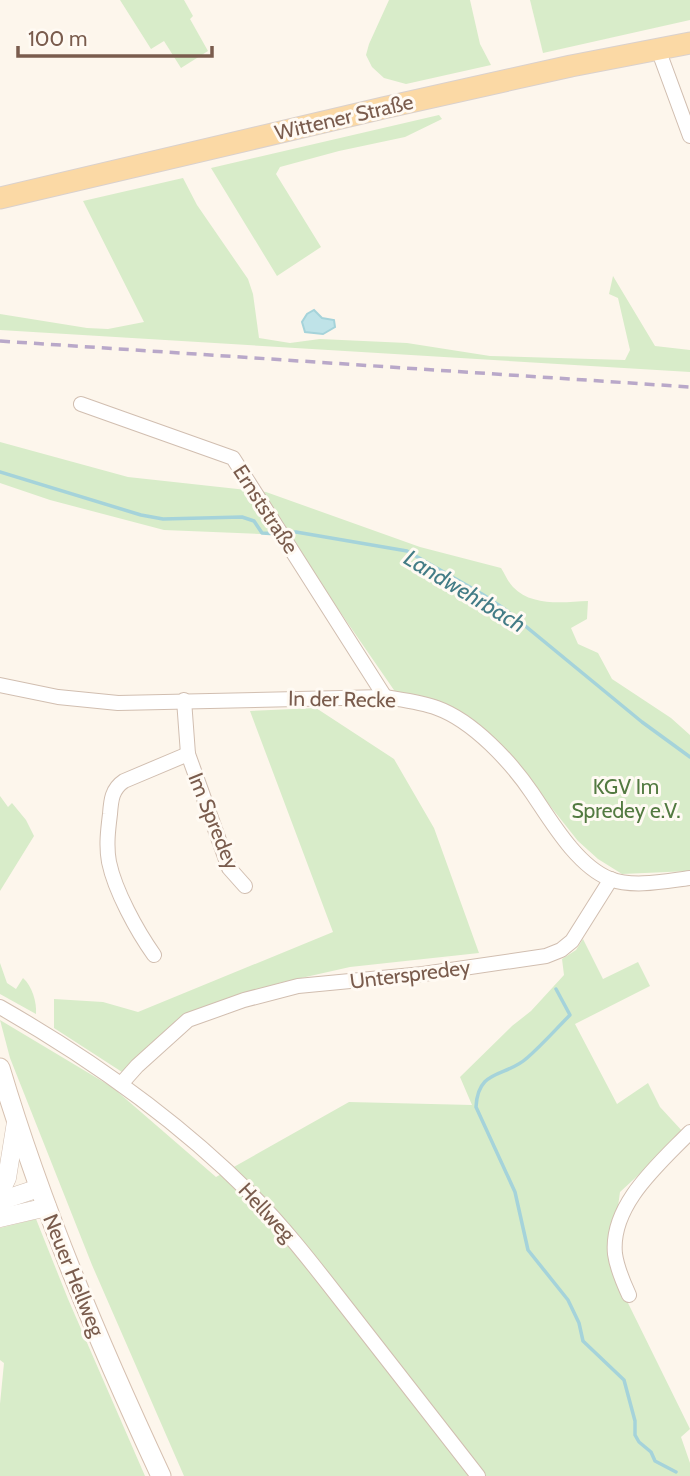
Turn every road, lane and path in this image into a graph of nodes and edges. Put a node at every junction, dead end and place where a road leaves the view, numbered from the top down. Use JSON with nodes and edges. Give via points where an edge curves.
{"nodes":[{"id":1,"x":690,"y":43,"type":"edge"},
{"id":2,"x":658,"y":49,"type":"junction"},
{"id":3,"x":690,"y":136,"type":"edge"},
{"id":4,"x":0,"y":198,"type":"edge"},
{"id":5,"x":81,"y":404,"type":"dead end"},
{"id":6,"x":0,"y":685,"type":"edge"},
{"id":7,"x":385,"y":697,"type":"junction"},
{"id":8,"x":184,"y":700,"type":"junction"},
{"id":9,"x":188,"y":754,"type":"junction"},
{"id":10,"x":690,"y":878,"type":"edge"},
{"id":11,"x":611,"y":879,"type":"junction"},
{"id":12,"x":245,"y":887,"type":"dead end"},
{"id":13,"x":153,"y":955,"type":"dead end"},
{"id":14,"x":0,"y":1007,"type":"edge"},
{"id":15,"x":0,"y":1068,"type":"edge"},
{"id":16,"x":121,"y":1084,"type":"junction"},
{"id":17,"x":16,"y":1122,"type":"junction"},
{"id":18,"x":690,"y":1132,"type":"edge"},
{"id":19,"x":40,"y":1188,"type":"junction"},
{"id":20,"x":0,"y":1193,"type":"edge"},
{"id":21,"x":0,"y":1201,"type":"edge"},
{"id":22,"x":47,"y":1207,"type":"junction"},
{"id":23,"x":0,"y":1218,"type":"edge"},
{"id":24,"x":629,"y":1295,"type":"dead end"},
{"id":25,"x":161,"y":1476,"type":"edge"},
{"id":26,"x":478,"y":1476,"type":"edge"}],
"edges":[{"from":1,"to":2,"type":"main road","name":"Wittener Straße"},
{"from":2,"to":3,"type":"street"},
{"from":2,"to":4,"type":"main road","name":"Wittener Straße"},
{"from":5,"to":7,"type":"street","name":"Ernststraße","via":[[233,458]]},
{"from":6,"to":8,"type":"street","name":"In der Recke","via":[[93,701]]},
{"from":7,"to":8,"type":"street","name":"In der Recke"},
{"from":7,"to":11,"type":"street","name":"In der Recke","via":[[439,709],[473,730],[517,773],[571,848]]},
{"from":8,"to":9,"type":"street","name":"Im Spredey"},
{"from":9,"to":12,"type":"street","name":"Im Spredey","via":[[229,868]]},
{"from":9,"to":13,"type":"street","name":"Im Spredey","via":[[124,781],[112,796],[109,864]]},
{"from":10,"to":11,"type":"street","via":[[659,882]]},
{"from":11,"to":16,"type":"street","name":"Unterspredey","via":[[572,941],[561,950],[423,974],[298,986],[244,1000],[188,1020]]},
{"from":14,"to":16,"type":"street","name":"Hellweg"},
{"from":15,"to":17,"type":"main road","name":"Neuer Hellweg"},
{"from":16,"to":26,"type":"street","name":"Hellweg","via":[[209,1154],[295,1240]]},
{"from":17,"to":19,"type":"main road","name":"Neuer Hellweg"},
{"from":17,"to":20,"type":"street","via":[[7,1178]]},
{"from":18,"to":24,"type":"street","via":[[634,1193],[617,1230],[615,1253]]},
{"from":19,"to":21,"type":"street"},
{"from":19,"to":22,"type":"main road","name":"Neuer Hellweg"},
{"from":22,"to":23,"type":"street"},
{"from":22,"to":25,"type":"main road","name":"Neuer Hellweg","via":[[89,1317]]}]}
